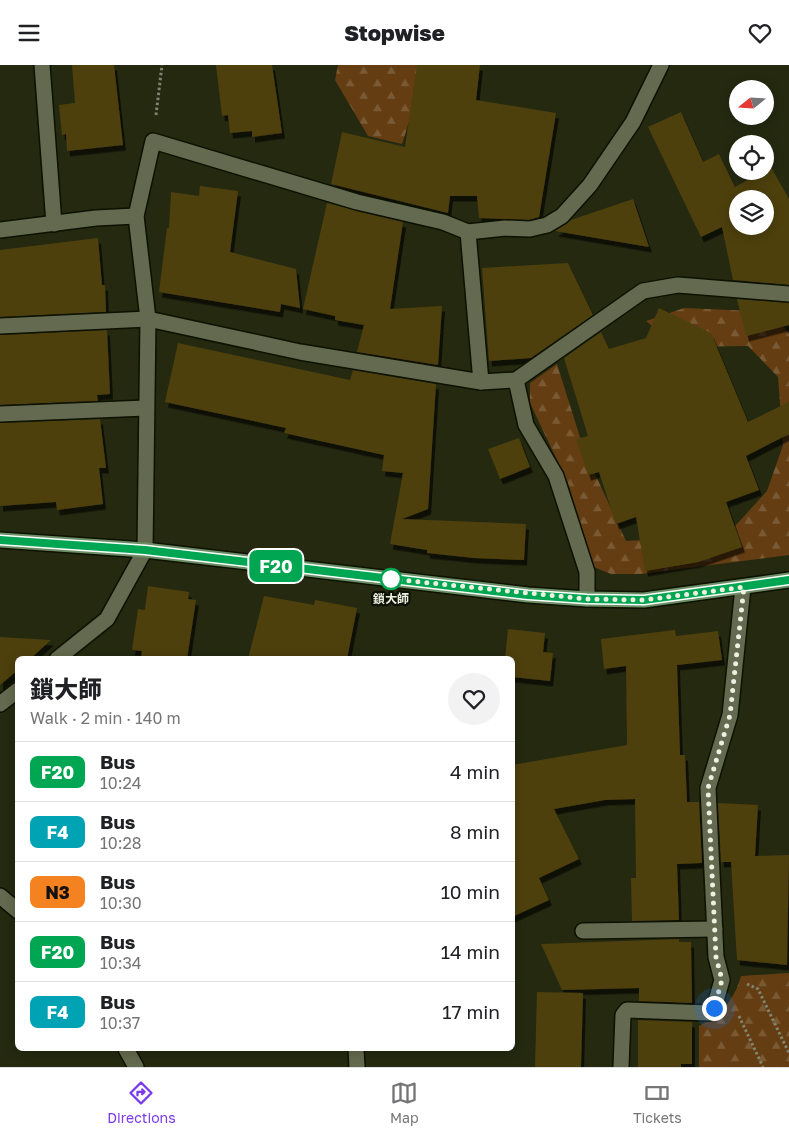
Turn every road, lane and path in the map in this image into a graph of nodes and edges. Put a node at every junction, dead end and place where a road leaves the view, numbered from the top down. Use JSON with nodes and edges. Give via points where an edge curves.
{"nodes":[{"id":1,"x":42,"y":65,"type":"edge"},
{"id":2,"x":162,"y":65,"type":"edge"},
{"id":3,"x":661,"y":65,"type":"edge"},
{"id":4,"x":153,"y":141,"type":"junction"},
{"id":5,"x":136,"y":216,"type":"junction"},
{"id":6,"x":54,"y":223,"type":"junction"},
{"id":7,"x":0,"y":230,"type":"edge"},
{"id":8,"x":468,"y":231,"type":"junction"},
{"id":9,"x":789,"y":294,"type":"edge"},
{"id":10,"x":148,"y":319,"type":"junction"},
{"id":11,"x":0,"y":327,"type":"edge"},
{"id":12,"x":516,"y":380,"type":"junction"},
{"id":13,"x":481,"y":381,"type":"junction"},
{"id":14,"x":146,"y":407,"type":"junction"},
{"id":15,"x":0,"y":414,"type":"edge"},
{"id":16,"x":0,"y":540,"type":"edge"},
{"id":17,"x":145,"y":550,"type":"junction"},
{"id":18,"x":789,"y":580,"type":"edge"},
{"id":19,"x":744,"y":587,"type":"junction"},
{"id":20,"x":587,"y":599,"type":"junction"},
{"id":21,"x":61,"y":656,"type":"edge"},
{"id":22,"x":15,"y":692,"type":"edge"},
{"id":23,"x":0,"y":704,"type":"edge"},
{"id":24,"x":0,"y":896,"type":"edge"},
{"id":25,"x":15,"y":909,"type":"edge"},
{"id":26,"x":15,"y":911,"type":"edge"},
{"id":27,"x":0,"y":915,"type":"edge"},
{"id":28,"x":714,"y":929,"type":"junction"},
{"id":29,"x":583,"y":931,"type":"dead end"},
{"id":30,"x":720,"y":975,"type":"junction"},
{"id":31,"x":127,"y":1051,"type":"edge"},
{"id":32,"x":356,"y":1051,"type":"edge"},
{"id":33,"x":789,"y":1053,"type":"edge"},
{"id":34,"x":136,"y":1067,"type":"edge"},
{"id":35,"x":357,"y":1067,"type":"edge"},
{"id":36,"x":621,"y":1067,"type":"edge"},
{"id":37,"x":763,"y":1067,"type":"edge"}],
"edges":[{"from":1,"to":6,"type":"street"},
{"from":2,"to":4,"type":"path"},
{"from":3,"to":8,"type":"street","via":[[633,122],[606,163],[562,216],[547,225],[530,229]]},
{"from":4,"to":5,"type":"street"},
{"from":4,"to":8,"type":"street","via":[[357,202]]},
{"from":5,"to":6,"type":"street"},
{"from":5,"to":10,"type":"street"},
{"from":6,"to":7,"type":"street"},
{"from":8,"to":13,"type":"street"},
{"from":9,"to":12,"type":"street","via":[[678,285],[644,291]]},
{"from":10,"to":11,"type":"street"},
{"from":10,"to":13,"type":"street","via":[[300,352]]},
{"from":10,"to":14,"type":"street"},
{"from":12,"to":13,"type":"street"},
{"from":12,"to":20,"type":"street","via":[[526,425],[556,476],[587,572]]},
{"from":14,"to":15,"type":"street"},
{"from":14,"to":17,"type":"street"},
{"from":16,"to":17,"type":"main road"},
{"from":17,"to":20,"type":"main road","via":[[528,595]]},
{"from":17,"to":21,"type":"street","via":[[107,619]]},
{"from":18,"to":19,"type":"main road"},
{"from":19,"to":20,"type":"main road","via":[[644,600]]},
{"from":19,"to":28,"type":"street","via":[[730,715],[708,788]]},
{"from":22,"to":23,"type":"street"},
{"from":24,"to":25,"type":"street"},
{"from":26,"to":27,"type":"street"},
{"from":28,"to":29,"type":"street"},
{"from":28,"to":30,"type":"street"},
{"from":30,"to":33,"type":"path","via":[[758,989]]},
{"from":30,"to":36,"type":"street","via":[[712,1011],[627,1010],[623,1015]]},
{"from":30,"to":37,"type":"path"},
{"from":31,"to":34,"type":"street"},
{"from":32,"to":35,"type":"street"}]}
